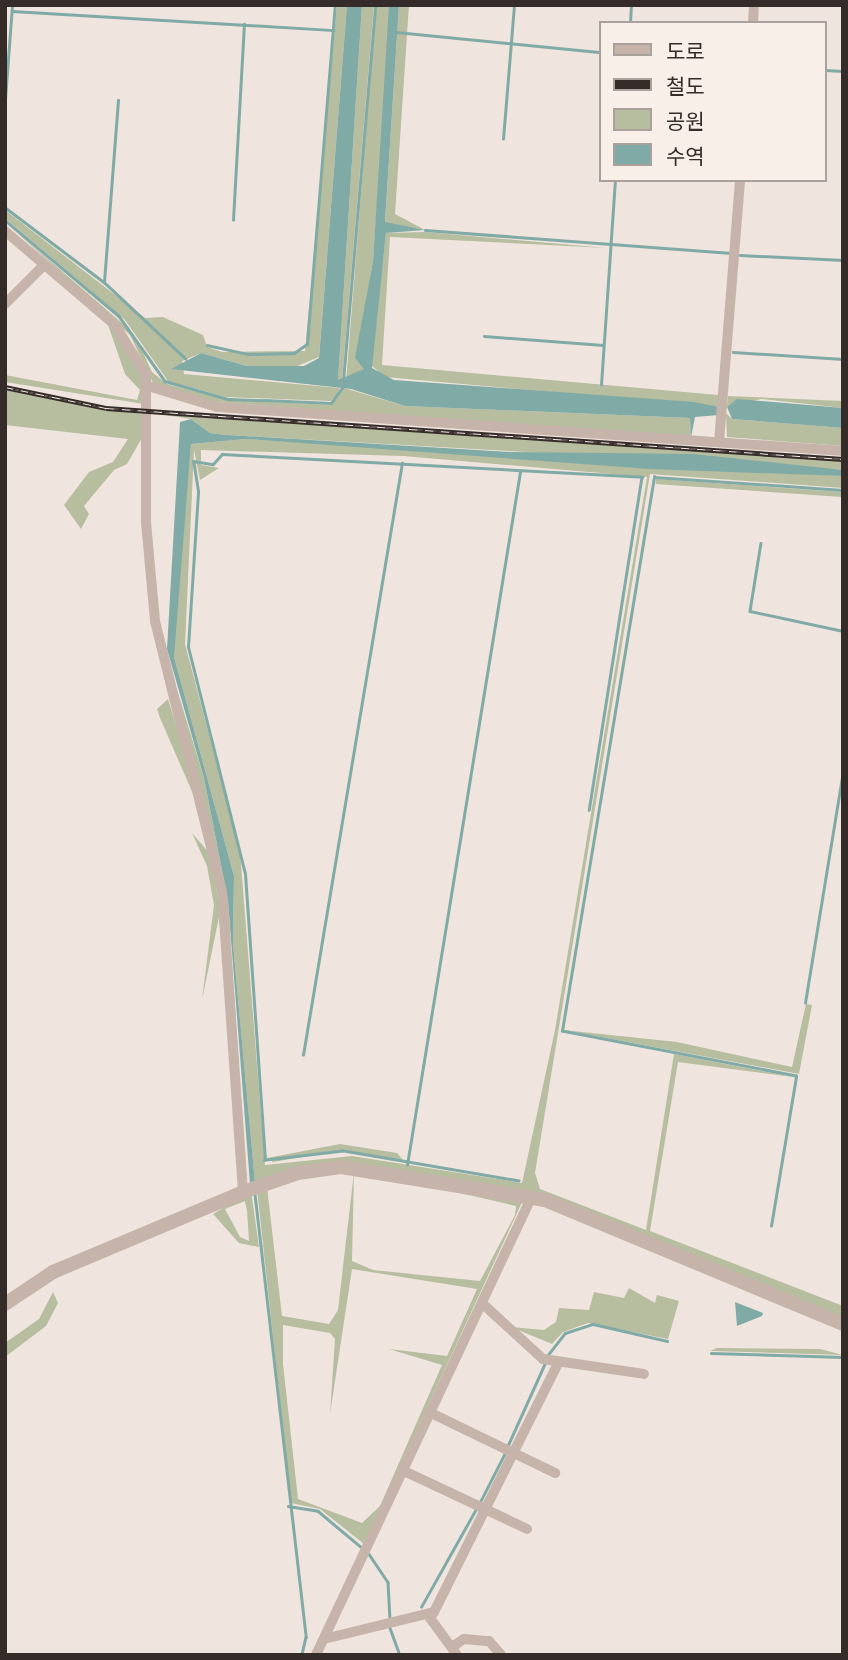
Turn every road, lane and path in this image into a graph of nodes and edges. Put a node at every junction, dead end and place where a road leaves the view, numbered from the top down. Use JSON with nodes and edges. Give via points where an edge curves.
{"nodes":[{"id":1,"x":740,"y":182,"type":"edge"},
{"id":2,"x":5,"y":231,"type":"edge"},
{"id":3,"x":44,"y":265,"type":"junction"},
{"id":4,"x":5,"y":304,"type":"edge"},
{"id":5,"x":148,"y":386,"type":"junction"},
{"id":6,"x":719,"y":442,"type":"junction"},
{"id":7,"x":843,"y":451,"type":"edge"},
{"id":8,"x":243,"y":1192,"type":"junction"},
{"id":9,"x":531,"y":1198,"type":"junction"},
{"id":10,"x":5,"y":1304,"type":"edge"},
{"id":11,"x":484,"y":1305,"type":"junction"},
{"id":12,"x":843,"y":1324,"type":"edge"},
{"id":13,"x":559,"y":1361,"type":"junction"},
{"id":14,"x":644,"y":1374,"type":"dead end"},
{"id":15,"x":431,"y":1413,"type":"junction"},
{"id":16,"x":514,"y":1453,"type":"junction"},
{"id":17,"x":404,"y":1471,"type":"junction"},
{"id":18,"x":555,"y":1473,"type":"dead end"},
{"id":19,"x":487,"y":1510,"type":"junction"},
{"id":20,"x":527,"y":1529,"type":"dead end"},
{"id":21,"x":434,"y":1612,"type":"junction"},
{"id":22,"x":324,"y":1639,"type":"junction"},
{"id":23,"x":455,"y":1651,"type":"edge"},
{"id":24,"x":316,"y":1655,"type":"edge"},
{"id":25,"x":501,"y":1655,"type":"edge"}],
"edges":[{"from":1,"to":6,"type":"street"},
{"from":2,"to":3,"type":"street"},
{"from":3,"to":4,"type":"street"},
{"from":3,"to":5,"type":"street","via":[[127,338]]},
{"from":5,"to":6,"type":"street","via":[[217,407]]},
{"from":5,"to":8,"type":"street","via":[[144,460],[155,621],[222,891]]},
{"from":6,"to":7,"type":"street"},
{"from":8,"to":9,"type":"street","via":[[298,1172],[341,1167]]},
{"from":8,"to":10,"type":"street","via":[[54,1272]]},
{"from":9,"to":11,"type":"street"},
{"from":9,"to":12,"type":"street"},
{"from":11,"to":13,"type":"street","via":[[543,1359]]},
{"from":11,"to":15,"type":"street"},
{"from":13,"to":14,"type":"street"},
{"from":13,"to":16,"type":"street"},
{"from":15,"to":16,"type":"street"},
{"from":15,"to":17,"type":"street"},
{"from":16,"to":18,"type":"street"},
{"from":16,"to":19,"type":"street"},
{"from":17,"to":19,"type":"street"},
{"from":17,"to":22,"type":"street"},
{"from":19,"to":20,"type":"street"},
{"from":19,"to":21,"type":"street"},
{"from":21,"to":22,"type":"street"},
{"from":21,"to":23,"type":"street","via":[[430,1618]]},
{"from":22,"to":24,"type":"street"},
{"from":23,"to":25,"type":"street","via":[[464,1639],[489,1642]]}]}
